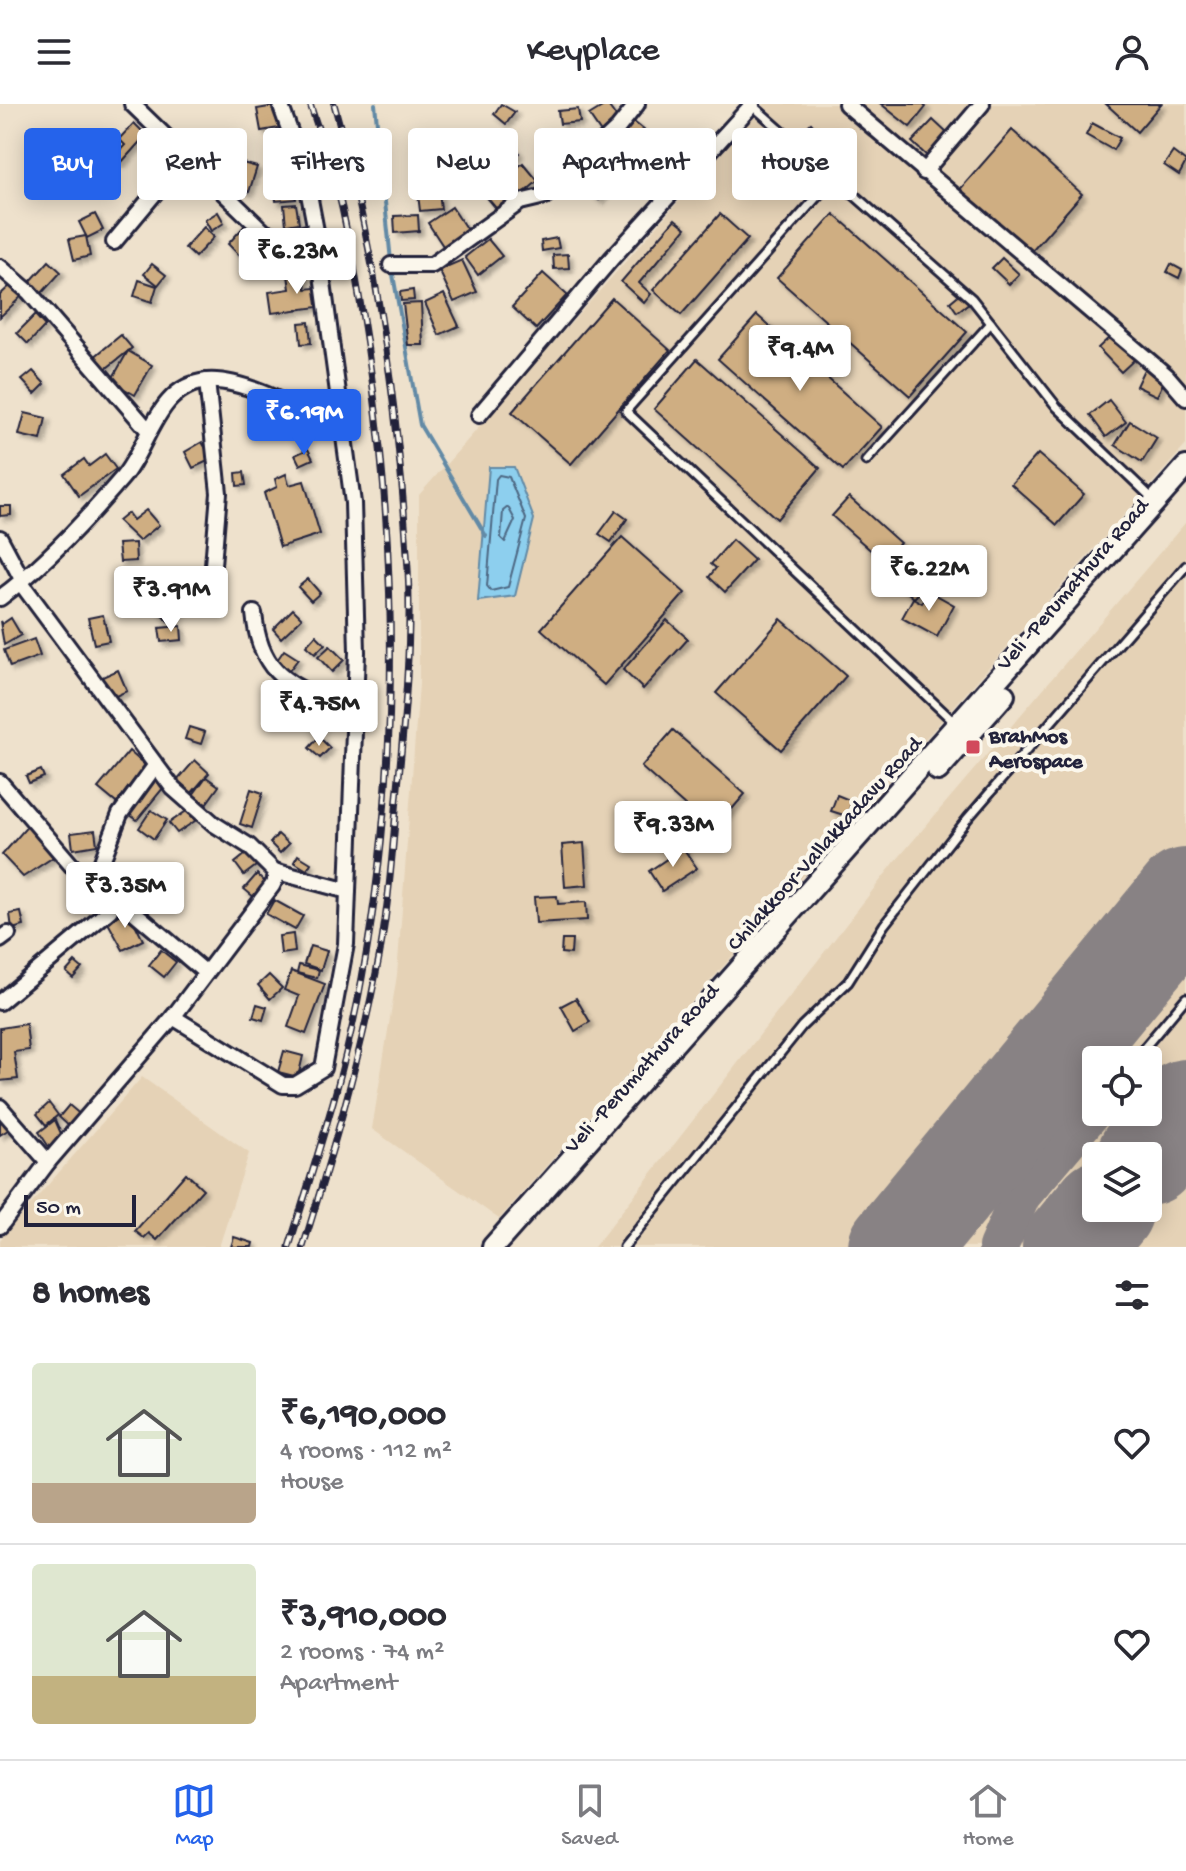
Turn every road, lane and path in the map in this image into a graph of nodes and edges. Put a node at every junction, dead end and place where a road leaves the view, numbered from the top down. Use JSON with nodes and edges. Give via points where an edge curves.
{"nodes":[{"id":1,"x":132,"y":104,"type":"edge"},
{"id":2,"x":280,"y":104,"type":"edge"},
{"id":3,"x":846,"y":104,"type":"edge"},
{"id":4,"x":982,"y":104,"type":"edge"},
{"id":5,"x":752,"y":105,"type":"edge"},
{"id":6,"x":629,"y":107,"type":"edge"},
{"id":7,"x":156,"y":128,"type":"edge"},
{"id":8,"x":777,"y":128,"type":"edge"},
{"id":9,"x":924,"y":172,"type":"junction"},
{"id":10,"x":149,"y":200,"type":"edge"},
{"id":11,"x":230,"y":200,"type":"edge"},
{"id":12,"x":814,"y":200,"type":"edge"},
{"id":13,"x":856,"y":200,"type":"edge"},
{"id":14,"x":316,"y":231,"type":"junction"},
{"id":15,"x":114,"y":242,"type":"dead end"},
{"id":16,"x":391,"y":265,"type":"dead end"},
{"id":17,"x":0,"y":267,"type":"edge"},
{"id":18,"x":991,"y":323,"type":"junction"},
{"id":19,"x":207,"y":381,"type":"junction"},
{"id":20,"x":1186,"y":398,"type":"edge"},
{"id":21,"x":479,"y":415,"type":"dead end"},
{"id":22,"x":148,"y":430,"type":"junction"},
{"id":23,"x":344,"y":432,"type":"junction"},
{"id":24,"x":866,"y":461,"type":"dead end"},
{"id":25,"x":1186,"y":467,"type":"edge"},
{"id":26,"x":1186,"y":487,"type":"edge"},
{"id":27,"x":1156,"y":502,"type":"junction"},
{"id":28,"x":0,"y":538,"type":"edge"},
{"id":29,"x":1186,"y":566,"type":"edge"},
{"id":30,"x":22,"y":582,"type":"junction"},
{"id":31,"x":211,"y":589,"type":"dead end"},
{"id":32,"x":0,"y":598,"type":"edge"},
{"id":33,"x":254,"y":613,"type":"dead end"},
{"id":34,"x":354,"y":715,"type":"junction"},
{"id":35,"x":958,"y":726,"type":"junction"},
{"id":36,"x":155,"y":766,"type":"junction"},
{"id":37,"x":0,"y":782,"type":"edge"},
{"id":38,"x":274,"y":871,"type":"junction"},
{"id":39,"x":90,"y":884,"type":"junction"},
{"id":40,"x":348,"y":891,"type":"junction"},
{"id":41,"x":109,"y":904,"type":"junction"},
{"id":42,"x":206,"y":973,"type":"junction"},
{"id":43,"x":1186,"y":998,"type":"edge"},
{"id":44,"x":0,"y":1002,"type":"edge"},
{"id":45,"x":173,"y":1017,"type":"junction"},
{"id":46,"x":1146,"y":1046,"type":"edge"},
{"id":47,"x":0,"y":1107,"type":"edge"},
{"id":48,"x":48,"y":1162,"type":"junction"},
{"id":49,"x":0,"y":1226,"type":"edge"},
{"id":50,"x":493,"y":1247,"type":"edge"},
{"id":51,"x":512,"y":1247,"type":"edge"},
{"id":52,"x":624,"y":1247,"type":"edge"}],
"edges":[{"from":1,"to":7,"type":"street"},
{"from":2,"to":14,"type":"street","via":[[305,173]]},
{"from":3,"to":9,"type":"street"},
{"from":4,"to":9,"type":"street"},
{"from":5,"to":8,"type":"lane"},
{"from":5,"to":21,"type":"street"},
{"from":6,"to":16,"type":"street","via":[[618,128],[545,196],[520,202],[432,265]]},
{"from":9,"to":20,"type":"street","via":[[1167,376]]},
{"from":10,"to":15,"type":"street"},
{"from":11,"to":14,"type":"street","via":[[265,233],[286,238]]},
{"from":12,"to":35,"type":"lane","via":[[626,411]]},
{"from":13,"to":18,"type":"lane","via":[[972,299]]},
{"from":14,"to":23,"type":"street"},
{"from":17,"to":22,"type":"street","via":[[29,292]]},
{"from":18,"to":24,"type":"lane"},
{"from":18,"to":27,"type":"lane","via":[[1057,407]]},
{"from":19,"to":22,"type":"street","via":[[186,386]]},
{"from":19,"to":23,"type":"street","via":[[265,395]]},
{"from":19,"to":31,"type":"street","via":[[219,493]]},
{"from":22,"to":30,"type":"street","via":[[125,476]]},
{"from":23,"to":34,"type":"street","via":[[353,503]]},
{"from":25,"to":27,"type":"main road","name":"Chilakkoor-Vallakkadavu Road"},
{"from":26,"to":51,"type":"main road","name":"Veli -Perumathura Road"},
{"from":27,"to":35,"type":"main road","name":"Chilakkoor-Vallakkadavu Road"},
{"from":28,"to":30,"type":"street"},
{"from":29,"to":52,"type":"lane","via":[[968,818],[884,925],[848,982],[802,1026]]},
{"from":30,"to":32,"type":"street"},
{"from":30,"to":36,"type":"street"},
{"from":33,"to":34,"type":"street","via":[[263,657],[316,699]]},
{"from":34,"to":40,"type":"street"},
{"from":35,"to":50,"type":"main road","name":"Chilakkoor-Vallakkadavu Road"},
{"from":36,"to":38,"type":"street","via":[[173,788]]},
{"from":36,"to":39,"type":"street","via":[[120,814]]},
{"from":37,"to":39,"type":"street"},
{"from":38,"to":40,"type":"street"},
{"from":38,"to":42,"type":"street","via":[[272,886]]},
{"from":39,"to":41,"type":"street"},
{"from":40,"to":45,"type":"street","via":[[346,944],[323,1068],[295,1085],[283,1085]]},
{"from":41,"to":42,"type":"street","via":[[121,901]]},
{"from":41,"to":44,"type":"street","via":[[107,915]]},
{"from":42,"to":45,"type":"street"},
{"from":43,"to":46,"type":"lane"},
{"from":45,"to":48,"type":"street"},
{"from":47,"to":48,"type":"street"},
{"from":48,"to":49,"type":"street"}]}
